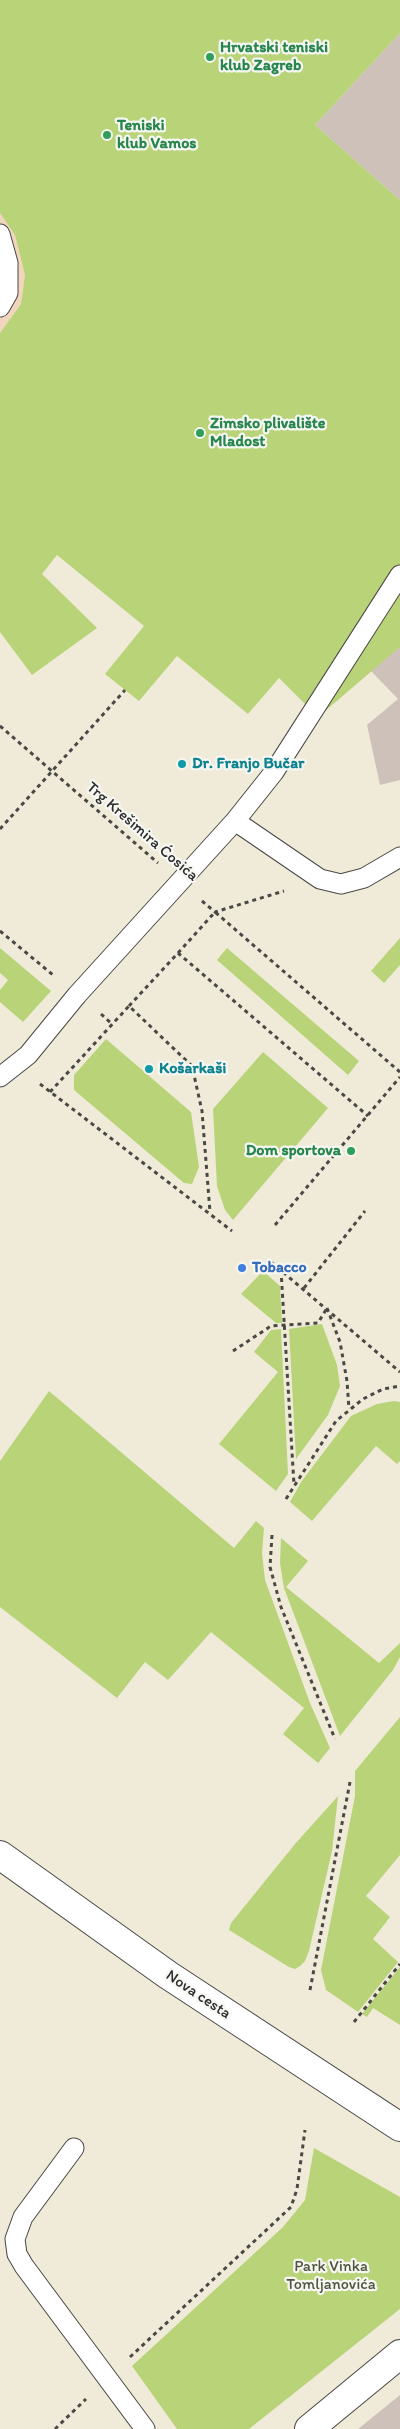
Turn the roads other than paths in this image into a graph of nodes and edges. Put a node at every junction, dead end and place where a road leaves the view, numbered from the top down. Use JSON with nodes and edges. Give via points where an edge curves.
{"nodes":[{"id":1,"x":0,"y":234,"type":"edge"},
{"id":2,"x":0,"y":307,"type":"edge"},
{"id":3,"x":400,"y":575,"type":"edge"},
{"id":4,"x":234,"y":821,"type":"junction"},
{"id":5,"x":400,"y":857,"type":"edge"},
{"id":6,"x":0,"y":1077,"type":"edge"},
{"id":7,"x":0,"y":1855,"type":"edge"},
{"id":8,"x":400,"y":2127,"type":"edge"},
{"id":9,"x":74,"y":2148,"type":"dead end"},
{"id":10,"x":400,"y":2354,"type":"edge"},
{"id":11,"x":145,"y":2429,"type":"edge"},
{"id":12,"x":309,"y":2429,"type":"edge"}],
"edges":[{"from":1,"to":2,"type":"lane","via":[[8,263],[8,292]]},
{"from":3,"to":4,"type":"lane","via":[[274,772]]},
{"from":4,"to":5,"type":"lane","via":[[320,879],[341,884],[364,878]]},
{"from":4,"to":6,"type":"lane","via":[[28,1055]]},
{"from":7,"to":8,"type":"street","name":"Nova cesta","via":[[168,1975]]},
{"from":9,"to":11,"type":"lane","via":[[23,2217],[15,2238],[17,2254]]},
{"from":10,"to":12,"type":"street"}]}
